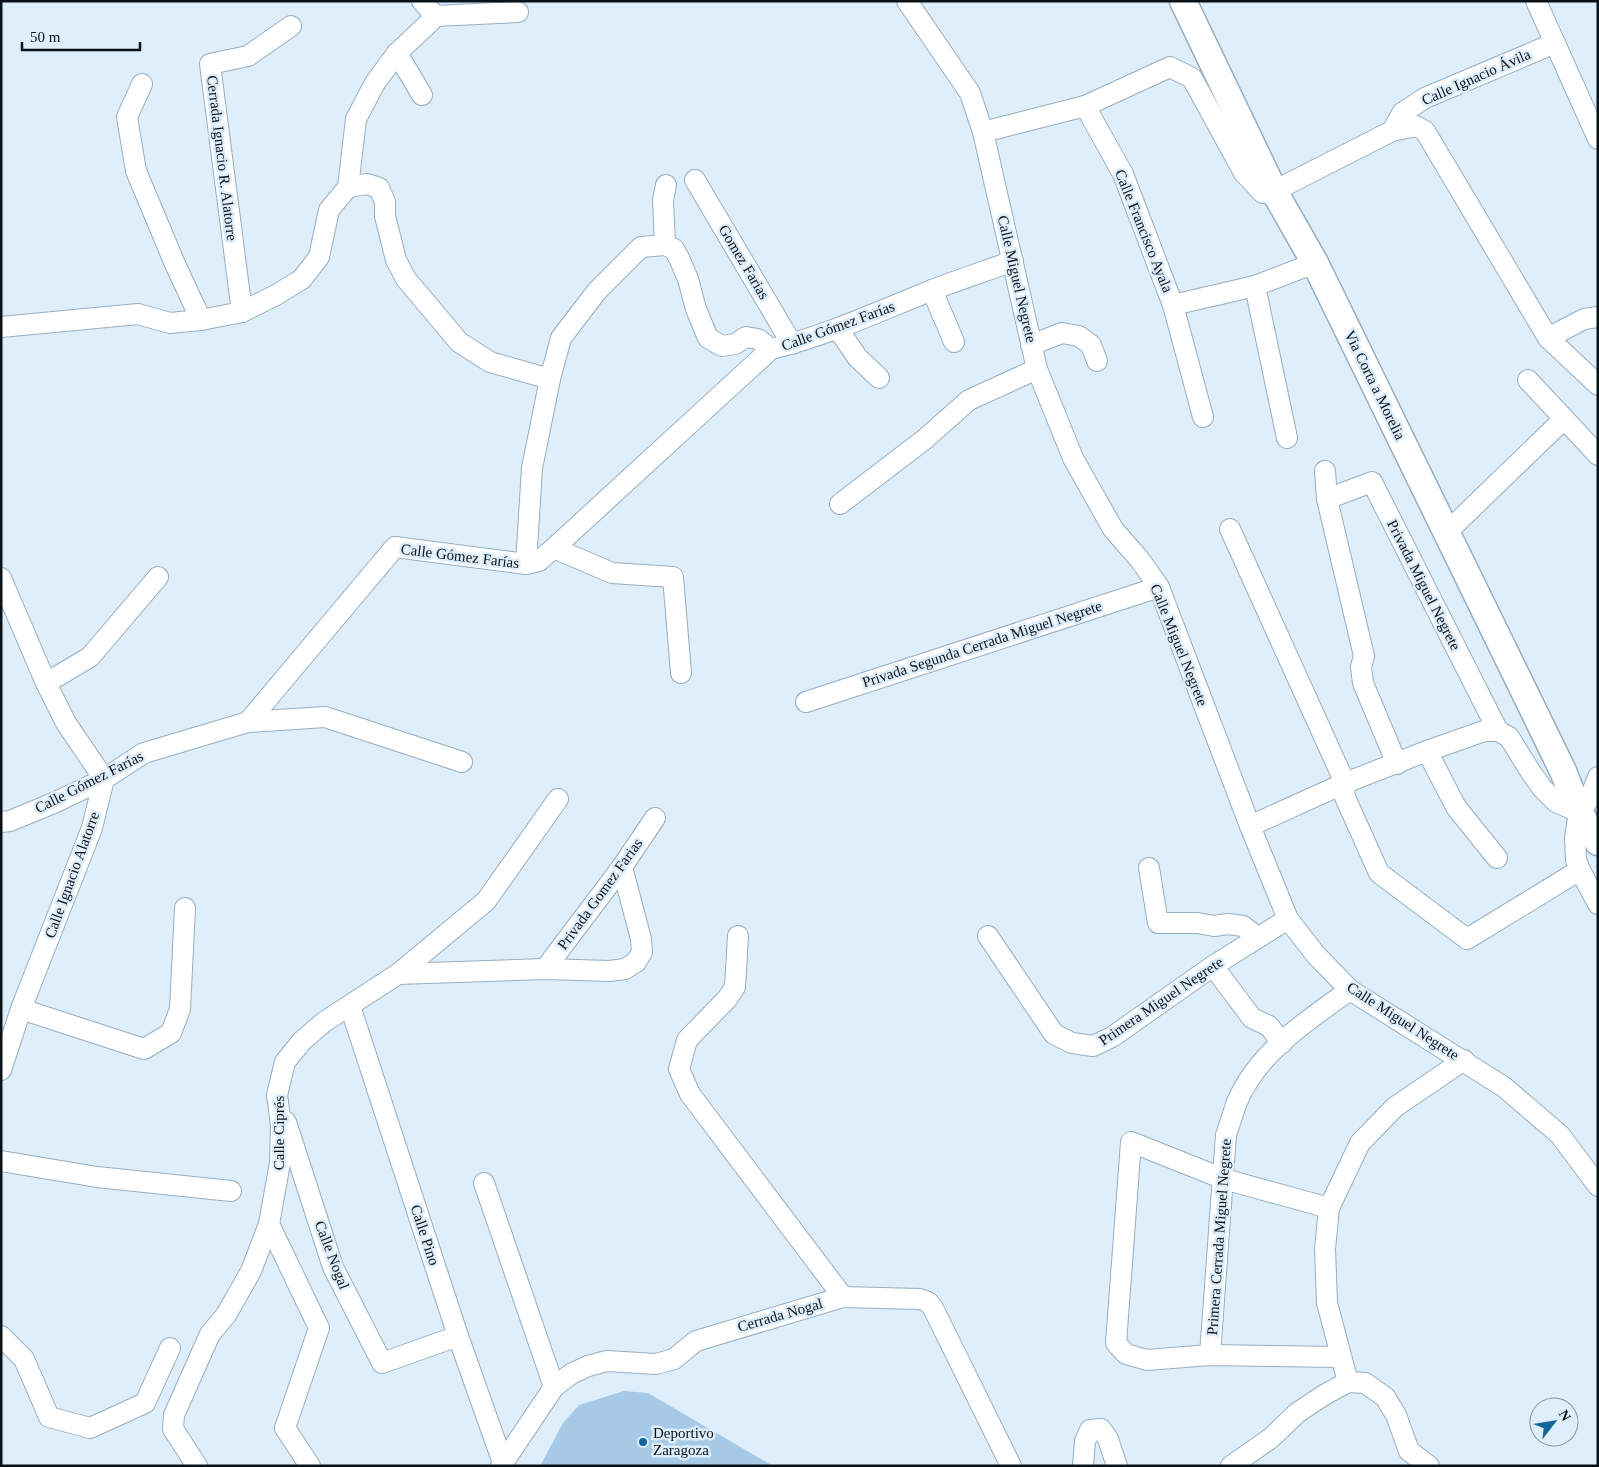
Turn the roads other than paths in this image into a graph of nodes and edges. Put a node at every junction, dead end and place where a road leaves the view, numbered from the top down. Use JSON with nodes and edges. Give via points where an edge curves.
{"nodes":[{"id":1,"x":422,"y":1,"type":"edge"},
{"id":2,"x":907,"y":1,"type":"edge"},
{"id":3,"x":1183,"y":1,"type":"edge"},
{"id":4,"x":1536,"y":1,"type":"edge"},
{"id":5,"x":518,"y":12,"type":"dead end"},
{"id":6,"x":435,"y":16,"type":"junction"},
{"id":7,"x":291,"y":26,"type":"dead end"},
{"id":8,"x":1555,"y":43,"type":"junction"},
{"id":9,"x":397,"y":53,"type":"junction"},
{"id":10,"x":142,"y":84,"type":"dead end"},
{"id":11,"x":422,"y":95,"type":"dead end"},
{"id":12,"x":1085,"y":106,"type":"junction"},
{"id":13,"x":1392,"y":131,"type":"junction"},
{"id":14,"x":983,"y":132,"type":"junction"},
{"id":15,"x":1598,"y":139,"type":"edge"},
{"id":16,"x":695,"y":180,"type":"dead end"},
{"id":17,"x":666,"y":185,"type":"dead end"},
{"id":18,"x":348,"y":187,"type":"junction"},
{"id":19,"x":1274,"y":191,"type":"junction"},
{"id":20,"x":665,"y":245,"type":"junction"},
{"id":21,"x":1013,"y":261,"type":"junction"},
{"id":22,"x":1315,"y":263,"type":"junction"},
{"id":23,"x":1255,"y":286,"type":"junction"},
{"id":24,"x":932,"y":290,"type":"junction"},
{"id":25,"x":1174,"y":306,"type":"junction"},
{"id":26,"x":242,"y":312,"type":"junction"},
{"id":27,"x":1598,"y":317,"type":"edge"},
{"id":28,"x":201,"y":320,"type":"junction"},
{"id":29,"x":1,"y":327,"type":"edge"},
{"id":30,"x":838,"y":329,"type":"junction"},
{"id":31,"x":1548,"y":338,"type":"junction"},
{"id":32,"x":954,"y":342,"type":"dead end"},
{"id":33,"x":792,"y":344,"type":"junction"},
{"id":34,"x":1032,"y":345,"type":"junction"},
{"id":35,"x":771,"y":349,"type":"junction"},
{"id":36,"x":1098,"y":361,"type":"dead end"},
{"id":37,"x":1037,"y":369,"type":"junction"},
{"id":38,"x":879,"y":378,"type":"dead end"},
{"id":39,"x":550,"y":379,"type":"junction"},
{"id":40,"x":1528,"y":380,"type":"dead end"},
{"id":41,"x":1598,"y":385,"type":"edge"},
{"id":42,"x":1203,"y":416,"type":"dead end"},
{"id":43,"x":1564,"y":418,"type":"junction"},
{"id":44,"x":1287,"y":438,"type":"dead end"},
{"id":45,"x":1598,"y":455,"type":"edge"},
{"id":46,"x":1325,"y":471,"type":"dead end"},
{"id":47,"x":1328,"y":499,"type":"junction"},
{"id":48,"x":840,"y":504,"type":"dead end"},
{"id":49,"x":1230,"y":528,"type":"dead end"},
{"id":50,"x":1446,"y":533,"type":"junction"},
{"id":51,"x":554,"y":548,"type":"junction"},
{"id":52,"x":526,"y":564,"type":"junction"},
{"id":53,"x":158,"y":577,"type":"dead end"},
{"id":54,"x":1158,"y":587,"type":"junction"},
{"id":55,"x":3,"y":588,"type":"edge"},
{"id":56,"x":681,"y":673,"type":"dead end"},
{"id":57,"x":46,"y":682,"type":"junction"},
{"id":58,"x":806,"y":702,"type":"dead end"},
{"id":59,"x":248,"y":722,"type":"junction"},
{"id":60,"x":1498,"y":732,"type":"junction"},
{"id":61,"x":1427,"y":750,"type":"junction"},
{"id":62,"x":462,"y":762,"type":"dead end"},
{"id":63,"x":1397,"y":764,"type":"junction"},
{"id":64,"x":104,"y":779,"type":"junction"},
{"id":65,"x":1345,"y":783,"type":"junction"},
{"id":66,"x":1591,"y":799,"type":"edge"},
{"id":67,"x":558,"y":800,"type":"dead end"},
{"id":68,"x":655,"y":818,"type":"dead end"},
{"id":69,"x":1,"y":822,"type":"edge"},
{"id":70,"x":1250,"y":826,"type":"junction"},
{"id":71,"x":1598,"y":842,"type":"edge"},
{"id":72,"x":1497,"y":858,"type":"dead end"},
{"id":73,"x":622,"y":867,"type":"junction"},
{"id":74,"x":1149,"y":868,"type":"dead end"},
{"id":75,"x":1580,"y":870,"type":"junction"},
{"id":76,"x":1598,"y":904,"type":"edge"},
{"id":77,"x":185,"y":908,"type":"dead end"},
{"id":78,"x":1288,"y":918,"type":"junction"},
{"id":79,"x":738,"y":936,"type":"dead end"},
{"id":80,"x":988,"y":936,"type":"dead end"},
{"id":81,"x":1257,"y":937,"type":"junction"},
{"id":82,"x":1213,"y":966,"type":"junction"},
{"id":83,"x":545,"y":969,"type":"junction"},
{"id":84,"x":398,"y":974,"type":"junction"},
{"id":85,"x":1350,"y":990,"type":"junction"},
{"id":86,"x":350,"y":1006,"type":"junction"},
{"id":87,"x":21,"y":1009,"type":"junction"},
{"id":88,"x":1282,"y":1043,"type":"junction"},
{"id":89,"x":1464,"y":1060,"type":"junction"},
{"id":90,"x":1,"y":1070,"type":"edge"},
{"id":91,"x":277,"y":1095,"type":"junction"},
{"id":92,"x":1,"y":1160,"type":"edge"},
{"id":93,"x":1224,"y":1179,"type":"junction"},
{"id":94,"x":484,"y":1183,"type":"dead end"},
{"id":95,"x":1598,"y":1186,"type":"edge"},
{"id":96,"x":231,"y":1191,"type":"dead end"},
{"id":97,"x":1329,"y":1208,"type":"junction"},
{"id":98,"x":269,"y":1224,"type":"junction"},
{"id":99,"x":843,"y":1297,"type":"junction"},
{"id":100,"x":1,"y":1336,"type":"edge"},
{"id":101,"x":458,"y":1336,"type":"junction"},
{"id":102,"x":170,"y":1348,"type":"dead end"},
{"id":103,"x":1210,"y":1355,"type":"junction"},
{"id":104,"x":1340,"y":1357,"type":"junction"},
{"id":105,"x":1348,"y":1382,"type":"junction"},
{"id":106,"x":554,"y":1387,"type":"junction"},
{"id":107,"x":502,"y":1464,"type":"edge"},
{"id":108,"x":197,"y":1466,"type":"edge"},
{"id":109,"x":310,"y":1466,"type":"edge"},
{"id":110,"x":1011,"y":1466,"type":"edge"},
{"id":111,"x":1083,"y":1466,"type":"edge"},
{"id":112,"x":1117,"y":1466,"type":"edge"},
{"id":113,"x":1231,"y":1466,"type":"edge"},
{"id":114,"x":1429,"y":1466,"type":"edge"}],
"edges":[{"from":1,"to":6,"type":"street"},
{"from":2,"to":14,"type":"street","name":"Calle Miguel Negrete","via":[[970,93]]},
{"from":3,"to":19,"type":"main road","name":"Via Corta a Morelia"},
{"from":4,"to":8,"type":"street"},
{"from":5,"to":6,"type":"street"},
{"from":6,"to":9,"type":"street"},
{"from":7,"to":26,"type":"street","name":"Cerrada Ignacio R. Alatorre","via":[[248,56],[210,64]]},
{"from":8,"to":13,"type":"street","name":"Calle Ignacio Ávila","via":[[1425,98],[1402,113]]},
{"from":8,"to":15,"type":"street"},
{"from":9,"to":11,"type":"street"},
{"from":9,"to":18,"type":"street","via":[[375,83],[356,120]]},
{"from":10,"to":28,"type":"street","via":[[127,117],[136,171]]},
{"from":12,"to":14,"type":"street"},
{"from":12,"to":19,"type":"street","via":[[1170,68],[1192,78],[1244,173],[1263,193]]},
{"from":12,"to":25,"type":"street","name":"Calle Francisco Ayala","via":[[1123,174]]},
{"from":13,"to":19,"type":"street","name":"Calle Ignacio Ávila"},
{"from":13,"to":31,"type":"street","via":[[1416,126],[1425,131]]},
{"from":14,"to":21,"type":"street","name":"Calle Miguel Negrete"},
{"from":16,"to":33,"type":"street","name":"Gomez Farias"},
{"from":17,"to":20,"type":"street","via":[[663,200]]},
{"from":18,"to":26,"type":"street","via":[[329,210],[319,257],[302,279]]},
{"from":18,"to":39,"type":"street","via":[[367,184],[380,188],[396,260],[406,279],[459,342],[490,362]]},
{"from":19,"to":22,"type":"main road","name":"Via Corta a Morelia"},
{"from":20,"to":35,"type":"street","via":[[674,249],[679,258],[708,338],[722,346],[736,344],[746,336],[758,339]]},
{"from":20,"to":39,"type":"street","via":[[641,247],[597,291],[562,338]]},
{"from":21,"to":24,"type":"street","name":"Calle Gómez Farías"},
{"from":21,"to":34,"type":"street","name":"Calle Miguel Negrete"},
{"from":22,"to":23,"type":"street","name":"Calle Francisco Ayala"},
{"from":22,"to":50,"type":"main road","name":"Via Corta a Morelia"},
{"from":23,"to":25,"type":"street","name":"Calle Francisco Ayala"},
{"from":23,"to":44,"type":"street"},
{"from":24,"to":30,"type":"street","name":"Calle Gómez Farías"},
{"from":24,"to":32,"type":"street"},
{"from":25,"to":42,"type":"street"},
{"from":26,"to":28,"type":"street"},
{"from":27,"to":31,"type":"street","via":[[1584,319]]},
{"from":28,"to":29,"type":"street","via":[[170,323],[138,314]]},
{"from":30,"to":33,"type":"street","name":"Calle Gómez Farías"},
{"from":30,"to":38,"type":"street","via":[[857,357]]},
{"from":31,"to":41,"type":"street"},
{"from":33,"to":35,"type":"street","name":"Calle Gómez Farías"},
{"from":34,"to":36,"type":"street","via":[[1062,334],[1078,336],[1091,345]]},
{"from":34,"to":37,"type":"street","name":"Calle Miguel Negrete"},
{"from":35,"to":51,"type":"street","name":"Calle Gómez Farías"},
{"from":37,"to":48,"type":"street","via":[[969,400],[925,440]]},
{"from":37,"to":54,"type":"street","name":"Calle Miguel Negrete","via":[[1073,458],[1113,529]]},
{"from":39,"to":52,"type":"street","via":[[532,468]]},
{"from":40,"to":43,"type":"street"},
{"from":43,"to":45,"type":"street"},
{"from":43,"to":50,"type":"street"},
{"from":46,"to":47,"type":"street"},
{"from":47,"to":60,"type":"street","name":"Privada Miguel Negrete","via":[[1372,482]]},
{"from":47,"to":63,"type":"street","via":[[1364,656],[1361,667],[1363,683]]},
{"from":49,"to":65,"type":"street"},
{"from":50,"to":66,"type":"main road","name":"Via Corta a Morelia","via":[[1563,771]]},
{"from":51,"to":52,"type":"street","name":"Calle Gómez Farías","via":[[539,561]]},
{"from":51,"to":56,"type":"street","via":[[612,573],[674,577]]},
{"from":52,"to":59,"type":"street","name":"Calle Gómez Farías","via":[[395,546]]},
{"from":53,"to":57,"type":"street","via":[[90,657]]},
{"from":54,"to":58,"type":"street","name":"Privada Segunda Cerrada Miguel Negrete"},
{"from":54,"to":70,"type":"street","name":"Calle Miguel Negrete"},
{"from":55,"to":57,"type":"street"},
{"from":57,"to":64,"type":"street","via":[[66,723]]},
{"from":59,"to":62,"type":"street","via":[[325,717]]},
{"from":59,"to":64,"type":"street","name":"Calle Gómez Farías","via":[[144,753]]},
{"from":60,"to":61,"type":"street","via":[[1484,731]]},
{"from":60,"to":66,"type":"street","name":"Privada Miguel Negrete","via":[[1509,737],[1542,788],[1556,802]]},
{"from":61,"to":63,"type":"street"},
{"from":61,"to":72,"type":"street","via":[[1456,807]]},
{"from":63,"to":65,"type":"street"},
{"from":64,"to":69,"type":"street","name":"Calle Gómez Farías","via":[[56,802]]},
{"from":64,"to":87,"type":"street","name":"Calle Ignacio Alatorre","via":[[92,828]]},
{"from":65,"to":70,"type":"street"},
{"from":65,"to":75,"type":"street","via":[[1344,795],[1378,873],[1467,938]]},
{"from":66,"to":71,"type":"main road","name":"Via Corta a Morelia"},
{"from":66,"to":75,"type":"street","via":[[1575,838]]},
{"from":67,"to":84,"type":"street","name":"Calle Ciprés","via":[[486,901]]},
{"from":68,"to":73,"type":"street","name":"Privada Gomez Farias"},
{"from":70,"to":78,"type":"street","name":"Calle Miguel Negrete"},
{"from":73,"to":83,"type":"street","name":"Privada Gomez Farias"},
{"from":73,"to":83,"type":"street","via":[[641,939],[642,952],[636,962],[625,969],[609,971]]},
{"from":74,"to":81,"type":"street","via":[[1158,924],[1236,925],[1243,926]]},
{"from":75,"to":76,"type":"street"},
{"from":77,"to":87,"type":"street","via":[[180,1009],[171,1033],[144,1049]]},
{"from":78,"to":81,"type":"street","name":"Primera Miguel Negrete"},
{"from":78,"to":85,"type":"street","name":"Calle Miguel Negrete","via":[[1316,955]]},
{"from":79,"to":99,"type":"street","via":[[735,987],[687,1040],[679,1069],[690,1094]]},
{"from":80,"to":82,"type":"street","name":"Primera Miguel Negrete","via":[[1054,1034],[1072,1043],[1093,1046],[1112,1037]]},
{"from":81,"to":82,"type":"street","name":"Primera Miguel Negrete"},
{"from":82,"to":88,"type":"street","via":[[1252,1018],[1270,1026]]},
{"from":83,"to":84,"type":"street"},
{"from":84,"to":86,"type":"street","name":"Calle Ciprés"},
{"from":85,"to":88,"type":"street","name":"Primera Cerrada Miguel Negrete"},
{"from":85,"to":89,"type":"street","name":"Calle Miguel Negrete"},
{"from":86,"to":91,"type":"street","name":"Calle Ciprés","via":[[302,1041],[285,1062]]},
{"from":86,"to":101,"type":"street","name":"Calle Pino"},
{"from":87,"to":90,"type":"street","name":"Calle Ignacio Alatorre"},
{"from":88,"to":93,"type":"street","name":"Primera Cerrada Miguel Negrete","via":[[1257,1069],[1238,1101],[1226,1135]]},
{"from":89,"to":95,"type":"street","name":"Calle Miguel Negrete","via":[[1504,1086],[1560,1135]]},
{"from":89,"to":97,"type":"street","via":[[1396,1107],[1360,1142]]},
{"from":91,"to":98,"type":"street","name":"Calle Ciprés","via":[[281,1125],[280,1163]]},
{"from":91,"to":101,"type":"street","name":"Calle Nogal","via":[[333,1268],[382,1363]]},
{"from":92,"to":96,"type":"street","via":[[97,1177]]},
{"from":93,"to":97,"type":"street"},
{"from":93,"to":103,"type":"street","name":"Primera Cerrada Miguel Negrete"},
{"from":93,"to":103,"type":"street","via":[[1131,1142],[1116,1343],[1126,1354],[1147,1360]]},
{"from":94,"to":106,"type":"street"},
{"from":97,"to":104,"type":"street","via":[[1325,1249],[1327,1303]]},
{"from":98,"to":108,"type":"street","name":"Calle Ciprés","via":[[251,1271],[226,1315],[210,1334],[174,1414],[173,1429]]},
{"from":98,"to":109,"type":"street","via":[[319,1328],[285,1428]]},
{"from":99,"to":106,"type":"street","name":"Cerrada Nogal","via":[[696,1340],[674,1359],[656,1364],[607,1360],[570,1374]]},
{"from":99,"to":110,"type":"street","name":"Cerrada Nogal","via":[[920,1299],[928,1302]]},
{"from":100,"to":102,"type":"street","via":[[24,1359],[49,1417],[90,1428],[144,1403]]},
{"from":101,"to":107,"type":"street","name":"Calle Pino"},
{"from":103,"to":104,"type":"street"},
{"from":104,"to":105,"type":"street"},
{"from":105,"to":113,"type":"street","via":[[1297,1413],[1271,1438]]},
{"from":105,"to":114,"type":"street","via":[[1365,1383],[1385,1397],[1396,1415],[1409,1451]]},
{"from":106,"to":107,"type":"street","name":"Cerrada Nogal"},
{"from":111,"to":112,"type":"street","via":[[1085,1441],[1090,1430],[1101,1429]]}]}
